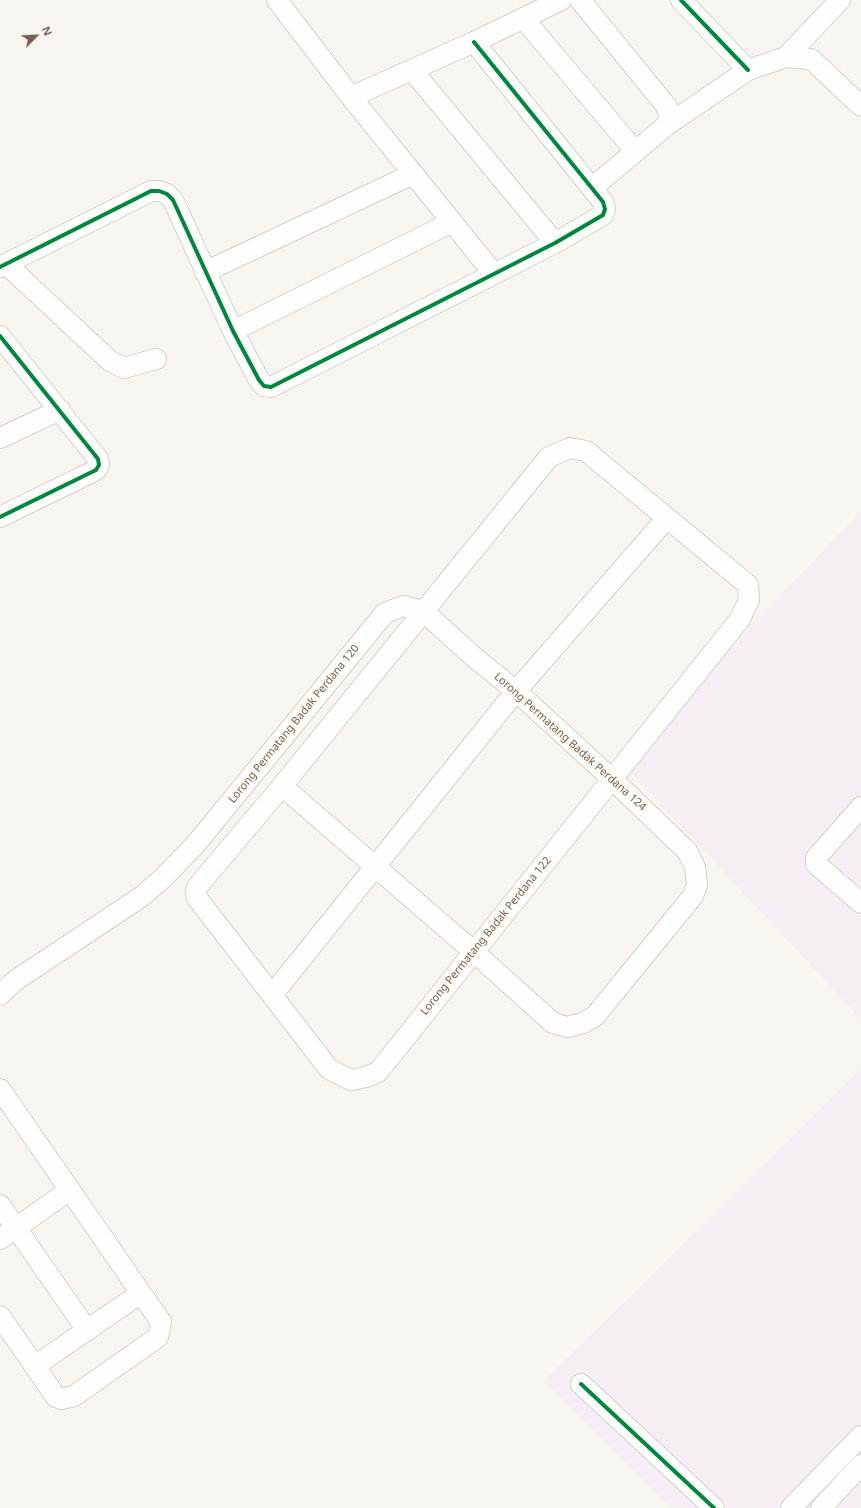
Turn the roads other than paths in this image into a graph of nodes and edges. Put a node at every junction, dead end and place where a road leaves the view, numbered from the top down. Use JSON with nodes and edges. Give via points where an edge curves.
{"nodes":[{"id":1,"x":277,"y":0,"type":"edge"},
{"id":2,"x":561,"y":0,"type":"edge"},
{"id":3,"x":580,"y":0,"type":"edge"},
{"id":4,"x":681,"y":0,"type":"edge"},
{"id":5,"x":840,"y":0,"type":"edge"},
{"id":6,"x":523,"y":18,"type":"junction"},
{"id":7,"x":474,"y":42,"type":"junction"},
{"id":8,"x":786,"y":57,"type":"junction"},
{"id":9,"x":412,"y":70,"type":"junction"},
{"id":10,"x":748,"y":70,"type":"junction"},
{"id":11,"x":352,"y":97,"type":"junction"},
{"id":12,"x":861,"y":106,"type":"edge"},
{"id":13,"x":667,"y":125,"type":"junction"},
{"id":14,"x":635,"y":151,"type":"junction"},
{"id":15,"x":413,"y":174,"type":"junction"},
{"id":16,"x":592,"y":188,"type":"junction"},
{"id":17,"x":452,"y":222,"type":"junction"},
{"id":18,"x":555,"y":243,"type":"junction"},
{"id":19,"x":3,"y":266,"type":"edge"},
{"id":20,"x":205,"y":272,"type":"junction"},
{"id":21,"x":494,"y":274,"type":"junction"},
{"id":22,"x":233,"y":331,"type":"junction"},
{"id":23,"x":0,"y":336,"type":"edge"},
{"id":24,"x":8,"y":358,"type":"edge"},
{"id":25,"x":156,"y":359,"type":"dead end"},
{"id":26,"x":60,"y":410,"type":"junction"},
{"id":27,"x":0,"y":438,"type":"edge"},
{"id":28,"x":0,"y":517,"type":"edge"},
{"id":29,"x":666,"y":519,"type":"junction"},
{"id":30,"x":424,"y":611,"type":"junction"},
{"id":31,"x":516,"y":691,"type":"junction"},
{"id":32,"x":612,"y":779,"type":"junction"},
{"id":33,"x":282,"y":786,"type":"junction"},
{"id":34,"x":861,"y":807,"type":"edge"},
{"id":35,"x":374,"y":868,"type":"junction"},
{"id":36,"x":861,"y":904,"type":"edge"},
{"id":37,"x":474,"y":952,"type":"junction"},
{"id":38,"x":273,"y":994,"type":"junction"},
{"id":39,"x":0,"y":995,"type":"edge"},
{"id":40,"x":0,"y":1089,"type":"edge"},
{"id":41,"x":70,"y":1190,"type":"junction"},
{"id":42,"x":0,"y":1205,"type":"edge"},
{"id":43,"x":8,"y":1233,"type":"edge"},
{"id":44,"x":141,"y":1293,"type":"junction"},
{"id":45,"x":1,"y":1320,"type":"edge"},
{"id":46,"x":87,"y":1330,"type":"junction"},
{"id":47,"x":35,"y":1366,"type":"junction"},
{"id":48,"x":582,"y":1384,"type":"dead end"},
{"id":49,"x":861,"y":1436,"type":"edge"},
{"id":50,"x":861,"y":1465,"type":"edge"},
{"id":51,"x":832,"y":1466,"type":"junction"},
{"id":52,"x":847,"y":1480,"type":"junction"},
{"id":53,"x":714,"y":1508,"type":"edge"},
{"id":54,"x":791,"y":1508,"type":"edge"},
{"id":55,"x":821,"y":1508,"type":"edge"}],
"edges":[{"from":1,"to":11,"type":"street"},
{"from":2,"to":6,"type":"street"},
{"from":3,"to":13,"type":"street","via":[[667,108]]},
{"from":4,"to":10,"type":"street"},
{"from":5,"to":8,"type":"street"},
{"from":6,"to":7,"type":"street"},
{"from":6,"to":14,"type":"street"},
{"from":7,"to":9,"type":"street"},
{"from":7,"to":16,"type":"street"},
{"from":8,"to":10,"type":"street"},
{"from":8,"to":12,"type":"street","via":[[811,59]]},
{"from":9,"to":11,"type":"street"},
{"from":9,"to":18,"type":"street"},
{"from":10,"to":13,"type":"street"},
{"from":11,"to":15,"type":"street"},
{"from":13,"to":14,"type":"street"},
{"from":14,"to":16,"type":"street"},
{"from":15,"to":17,"type":"street"},
{"from":15,"to":20,"type":"street"},
{"from":16,"to":18,"type":"street","via":[[603,202],[603,215]]},
{"from":17,"to":21,"type":"street"},
{"from":17,"to":22,"type":"street"},
{"from":18,"to":21,"type":"street"},
{"from":19,"to":20,"type":"street","via":[[151,191],[159,191],[173,200]]},
{"from":19,"to":25,"type":"street","via":[[110,361],[124,368]]},
{"from":20,"to":22,"type":"street"},
{"from":21,"to":22,"type":"street","via":[[271,387],[264,386],[259,380]]},
{"from":23,"to":24,"type":"street"},
{"from":24,"to":26,"type":"street"},
{"from":26,"to":27,"type":"street"},
{"from":26,"to":28,"type":"street","via":[[98,459],[99,465],[96,470]]},
{"from":29,"to":30,"type":"street","name":"Lorong Permatang Badak Perdana 122","via":[[586,451],[570,448],[549,458]]},
{"from":29,"to":31,"type":"street"},
{"from":29,"to":32,"type":"street","name":"Lorong Permatang Badak Perdana 122","via":[[748,585],[749,600],[740,620]]},
{"from":30,"to":31,"type":"street","name":"Lorong Permatang Badak Perdana 124","via":[[475,658]]},
{"from":30,"to":33,"type":"street","name":"Lorong Permatang Badak Perdana 122"},
{"from":30,"to":39,"type":"street","name":"Lorong Permatang Badak Perdana 120","via":[[402,606],[385,613],[176,865],[141,897],[16,980]]},
{"from":31,"to":32,"type":"street","name":"Lorong Permatang Badak Perdana 124"},
{"from":31,"to":35,"type":"street"},
{"from":32,"to":37,"type":"street","name":"Lorong Permatang Badak Perdana 122"},
{"from":32,"to":37,"type":"street","name":"Lorong Permatang Badak Perdana 124","via":[[687,851],[695,867],[697,885],[693,896],[595,1016],[567,1027],[553,1023]]},
{"from":33,"to":35,"type":"street"},
{"from":33,"to":38,"type":"street","name":"Lorong Permatang Badak Perdana 122","via":[[198,886],[196,892],[197,898]]},
{"from":34,"to":36,"type":"street","via":[[816,858],[816,864]]},
{"from":35,"to":37,"type":"street"},
{"from":35,"to":38,"type":"street"},
{"from":37,"to":38,"type":"street","name":"Lorong Permatang Badak Perdana 122","via":[[378,1072],[366,1077],[351,1080],[329,1069]]},
{"from":40,"to":41,"type":"street"},
{"from":41,"to":43,"type":"street"},
{"from":41,"to":44,"type":"street"},
{"from":42,"to":43,"type":"street"},
{"from":43,"to":46,"type":"street"},
{"from":44,"to":46,"type":"street"},
{"from":44,"to":47,"type":"street","via":[[161,1322],[158,1337],[74,1396],[62,1399],[56,1397]]},
{"from":45,"to":47,"type":"street"},
{"from":46,"to":47,"type":"street"},
{"from":48,"to":53,"type":"street"},
{"from":49,"to":51,"type":"street"},
{"from":50,"to":52,"type":"street"},
{"from":51,"to":52,"type":"street"},
{"from":51,"to":54,"type":"street"},
{"from":52,"to":55,"type":"street"}]}
